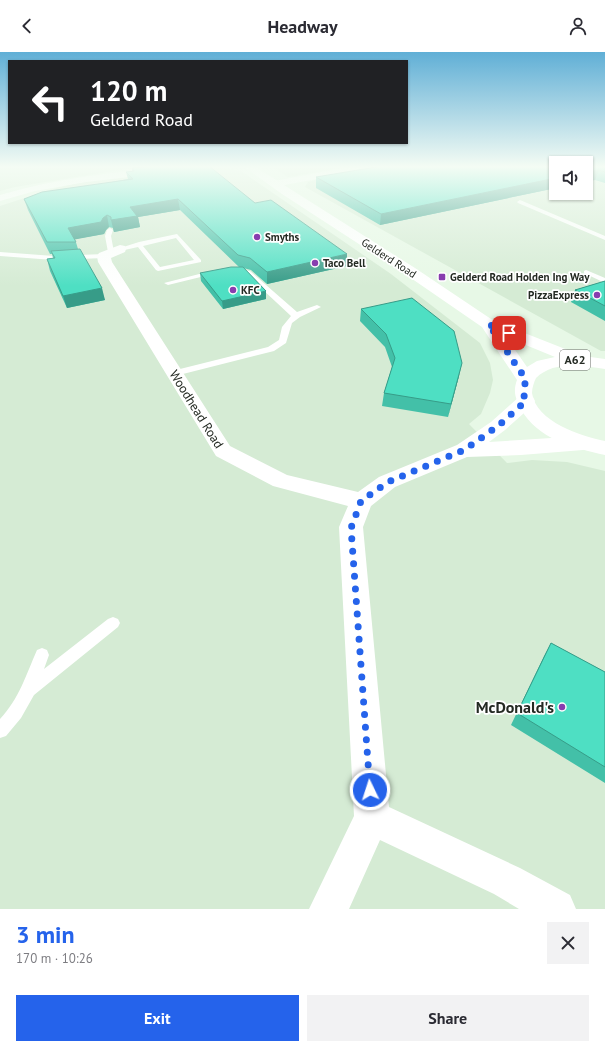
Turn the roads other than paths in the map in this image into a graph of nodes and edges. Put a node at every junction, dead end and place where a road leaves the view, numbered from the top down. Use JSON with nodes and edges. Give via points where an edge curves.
{"nodes":[{"id":1,"x":308,"y":206,"type":"edge"},
{"id":2,"x":529,"y":206,"type":"edge"},
{"id":3,"x":110,"y":230,"type":"edge"},
{"id":4,"x":605,"y":238,"type":"edge"},
{"id":5,"x":139,"y":244,"type":"junction"},
{"id":6,"x":112,"y":252,"type":"junction"},
{"id":7,"x":0,"y":254,"type":"edge"},
{"id":8,"x":586,"y":272,"type":"dead end"},
{"id":9,"x":605,"y":282,"type":"edge"},
{"id":10,"x":168,"y":283,"type":"dead end"},
{"id":11,"x":317,"y":307,"type":"dead end"},
{"id":12,"x":295,"y":315,"type":"junction"},
{"id":13,"x":488,"y":324,"type":"junction"},
{"id":14,"x":578,"y":360,"type":"junction"},
{"id":15,"x":605,"y":364,"type":"edge"},
{"id":16,"x":175,"y":373,"type":"junction"},
{"id":17,"x":526,"y":379,"type":"junction"},
{"id":18,"x":526,"y":401,"type":"junction"},
{"id":19,"x":583,"y":443,"type":"junction"},
{"id":20,"x":605,"y":448,"type":"edge"},
{"id":21,"x":464,"y":450,"type":"junction"},
{"id":22,"x":361,"y":501,"type":"junction"},
{"id":23,"x":113,"y":623,"type":"dead end"},
{"id":24,"x":42,"y":655,"type":"dead end"},
{"id":25,"x":30,"y":689,"type":"junction"},
{"id":26,"x":0,"y":730,"type":"edge"},
{"id":27,"x":372,"y":818,"type":"junction"},
{"id":28,"x":329,"y":909,"type":"edge"},
{"id":29,"x":556,"y":909,"type":"edge"}],
"edges":[{"from":1,"to":13,"type":"street","name":"Gelderd Road","number":"A62"},
{"from":2,"to":4,"type":"lane"},
{"from":3,"to":6,"type":"lane","via":[[108,236]]},
{"from":5,"to":5,"type":"lane","via":[[177,236],[200,261],[158,269]]},
{"from":5,"to":6,"type":"lane"},
{"from":6,"to":7,"type":"lane","via":[[54,258]]},
{"from":6,"to":16,"type":"street","name":"Woodhead Road","via":[[105,262]]},
{"from":8,"to":9,"type":"lane"},
{"from":10,"to":12,"type":"lane","via":[[224,270],[248,272]]},
{"from":11,"to":12,"type":"lane"},
{"from":12,"to":16,"type":"lane","via":[[284,329],[283,341],[271,349]]},
{"from":13,"to":14,"type":"street","name":"Gelderd Road","number":"A62"},
{"from":13,"to":17,"type":"street","name":"Gelderd Road","number":"A62"},
{"from":14,"to":15,"type":"street","name":"Gelderd Road","number":"A62"},
{"from":14,"to":17,"type":"street","name":"Gelderd Road","number":"A62","via":[[545,365],[531,372]]},
{"from":16,"to":22,"type":"street","name":"Woodhead Road","via":[[223,451],[281,481]]},
{"from":17,"to":18,"type":"street","via":[[523,393]]},
{"from":18,"to":19,"type":"street","via":[[537,417],[549,426]]},
{"from":18,"to":21,"type":"street","via":[[498,426]]},
{"from":19,"to":20,"type":"street"},
{"from":19,"to":21,"type":"street"},
{"from":21,"to":22,"type":"street","via":[[388,482]]},
{"from":22,"to":27,"type":"street","via":[[351,528]]},
{"from":23,"to":25,"type":"lane"},
{"from":24,"to":25,"type":"lane"},
{"from":25,"to":26,"type":"lane","via":[[13,718]]},
{"from":27,"to":28,"type":"street"},
{"from":27,"to":29,"type":"street","via":[[508,881]]}]}
